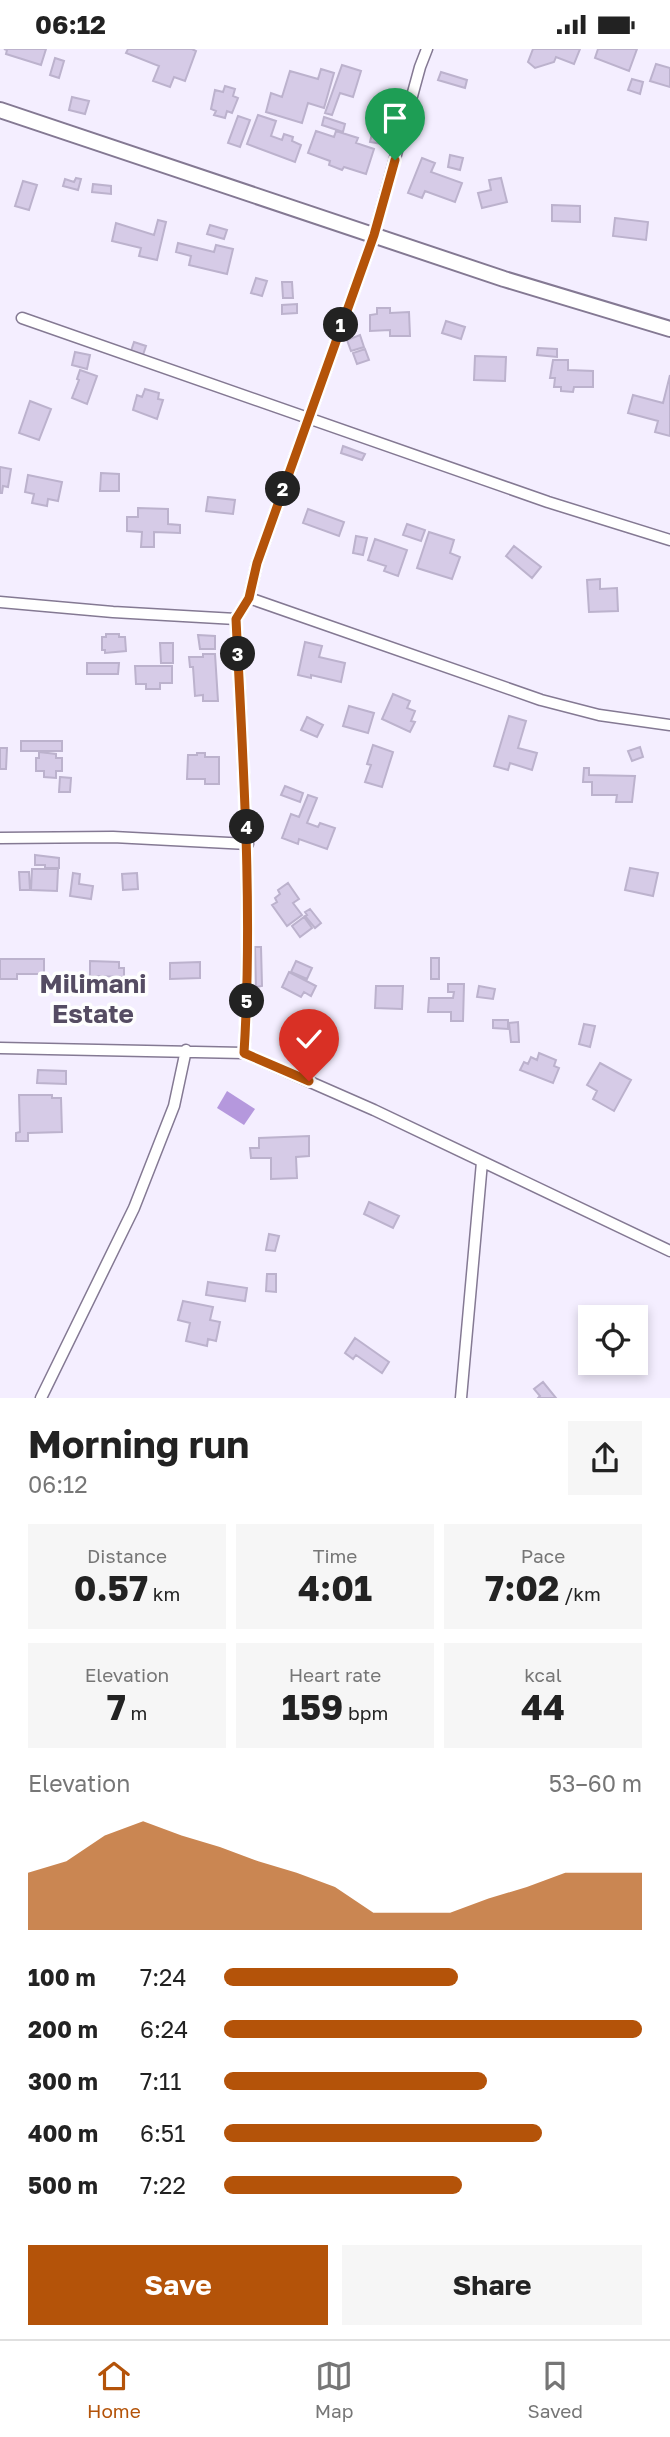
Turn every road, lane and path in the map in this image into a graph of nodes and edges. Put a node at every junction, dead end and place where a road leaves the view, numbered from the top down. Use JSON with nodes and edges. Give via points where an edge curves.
{"nodes":[{"id":1,"x":427,"y":49,"type":"edge"},
{"id":2,"x":0,"y":110,"type":"edge"},
{"id":3,"x":374,"y":235,"type":"junction"},
{"id":4,"x":22,"y":318,"type":"dead end"},
{"id":5,"x":670,"y":329,"type":"edge"},
{"id":6,"x":308,"y":417,"type":"junction"},
{"id":7,"x":670,"y":540,"type":"edge"},
{"id":8,"x":249,"y":598,"type":"junction"},
{"id":9,"x":0,"y":601,"type":"edge"},
{"id":10,"x":236,"y":619,"type":"junction"},
{"id":11,"x":670,"y":725,"type":"edge"},
{"id":12,"x":0,"y":838,"type":"edge"},
{"id":13,"x":248,"y":844,"type":"junction"},
{"id":14,"x":0,"y":1048,"type":"edge"},
{"id":15,"x":186,"y":1051,"type":"junction"},
{"id":16,"x":244,"y":1053,"type":"junction"},
{"id":17,"x":482,"y":1162,"type":"junction"},
{"id":18,"x":670,"y":1251,"type":"edge"},
{"id":19,"x":41,"y":1398,"type":"edge"},
{"id":20,"x":461,"y":1398,"type":"edge"}],
"edges":[{"from":1,"to":3,"type":"street"},
{"from":2,"to":3,"type":"street"},
{"from":3,"to":5,"type":"street"},
{"from":3,"to":6,"type":"street"},
{"from":4,"to":6,"type":"street"},
{"from":6,"to":7,"type":"street"},
{"from":6,"to":8,"type":"street"},
{"from":8,"to":10,"type":"street"},
{"from":8,"to":11,"type":"street","via":[[541,700],[598,715]]},
{"from":9,"to":10,"type":"street"},
{"from":10,"to":13,"type":"street"},
{"from":12,"to":13,"type":"street","via":[[113,837]]},
{"from":13,"to":16,"type":"street"},
{"from":14,"to":15,"type":"street"},
{"from":15,"to":16,"type":"street"},
{"from":15,"to":19,"type":"street","via":[[174,1107],[134,1208]]},
{"from":16,"to":17,"type":"street"},
{"from":17,"to":18,"type":"street"},
{"from":17,"to":20,"type":"street"}]}
